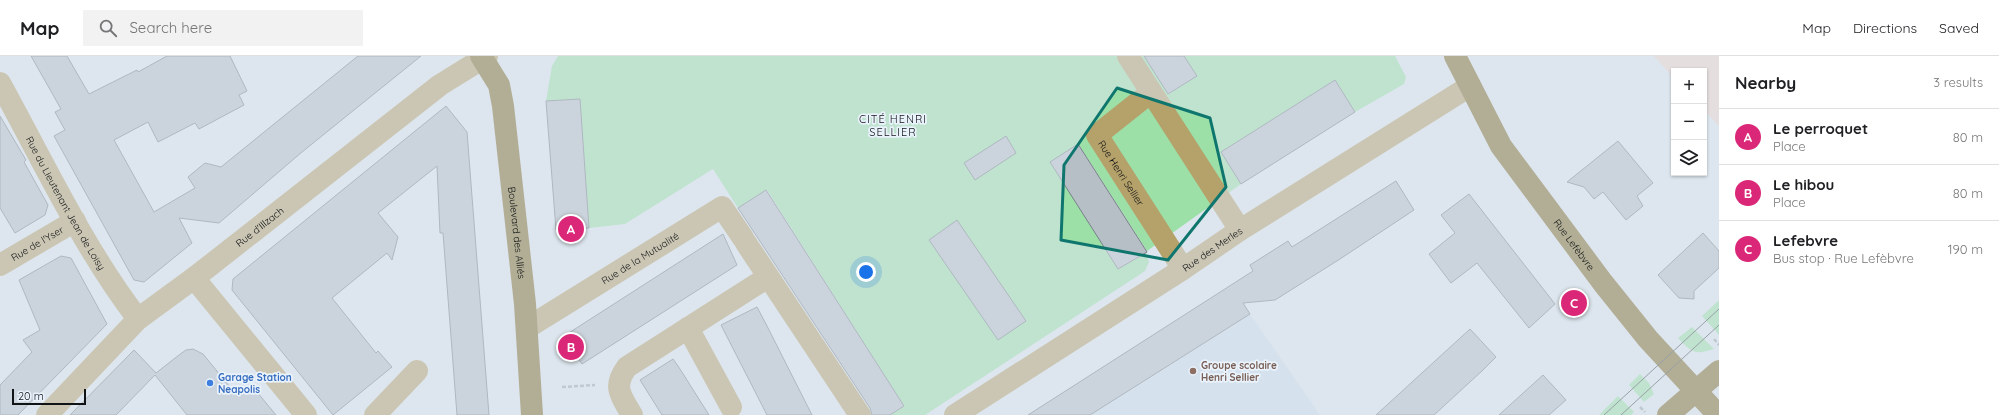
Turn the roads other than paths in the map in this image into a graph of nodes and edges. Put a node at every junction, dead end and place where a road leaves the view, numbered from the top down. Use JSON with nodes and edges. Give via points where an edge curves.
{"nodes":[{"id":1,"x":1128,"y":56,"type":"edge"},
{"id":2,"x":1455,"y":56,"type":"edge"},
{"id":3,"x":484,"y":57,"type":"edge"},
{"id":4,"x":0,"y":83,"type":"edge"},
{"id":5,"x":1470,"y":86,"type":"junction"},
{"id":6,"x":1151,"y":92,"type":"junction"},
{"id":7,"x":75,"y":221,"type":"junction"},
{"id":8,"x":1240,"y":230,"type":"junction"},
{"id":9,"x":0,"y":265,"type":"edge"},
{"id":10,"x":1183,"y":269,"type":"junction"},
{"id":11,"x":768,"y":276,"type":"junction"},
{"id":12,"x":194,"y":278,"type":"junction"},
{"id":13,"x":138,"y":319,"type":"junction"},
{"id":14,"x":527,"y":328,"type":"junction"},
{"id":15,"x":688,"y":328,"type":"junction"},
{"id":16,"x":417,"y":371,"type":"dead end"},
{"id":17,"x":1719,"y":371,"type":"edge"},
{"id":18,"x":1696,"y":392,"type":"junction"},
{"id":19,"x":731,"y":408,"type":"dead end"},
{"id":20,"x":47,"y":415,"type":"edge"},
{"id":21,"x":306,"y":415,"type":"edge"},
{"id":22,"x":375,"y":415,"type":"edge"},
{"id":23,"x":532,"y":415,"type":"edge"},
{"id":24,"x":632,"y":415,"type":"edge"},
{"id":25,"x":860,"y":415,"type":"edge"},
{"id":26,"x":955,"y":415,"type":"edge"},
{"id":27,"x":1668,"y":415,"type":"edge"},
{"id":28,"x":1718,"y":415,"type":"edge"}],
"edges":[{"from":1,"to":6,"type":"street"},
{"from":2,"to":5,"type":"main road","name":"Rue Lefèbvre"},
{"from":3,"to":12,"type":"street","name":"Rue d'Illzach","via":[[440,85]]},
{"from":3,"to":14,"type":"main road","name":"Boulevard des Alliés","via":[[499,85],[503,106]]},
{"from":4,"to":7,"type":"street","name":"Rue du Lieutenant Jean de Loisy"},
{"from":5,"to":8,"type":"street","name":"Rue des Merles"},
{"from":5,"to":18,"type":"main road","name":"Rue Lefèbvre","via":[[1502,146],[1603,283],[1643,333]]},
{"from":6,"to":8,"type":"street"},
{"from":6,"to":10,"type":"street","name":"Rue Henri Sellier","via":[[1097,135]]},
{"from":7,"to":9,"type":"street","name":"Rue de l'Yser"},
{"from":7,"to":13,"type":"street","name":"Rue du Lieutenant Jean de Loisy","via":[[122,299]]},
{"from":8,"to":10,"type":"street","name":"Rue des Merles"},
{"from":10,"to":26,"type":"street","name":"Rue des Merles"},
{"from":11,"to":14,"type":"street","name":"Rue de la Mutualité","via":[[722,208]]},
{"from":11,"to":15,"type":"street"},
{"from":11,"to":25,"type":"street","name":"Rue de la Mutualité"},
{"from":12,"to":13,"type":"street","name":"Rue d'Illzach"},
{"from":12,"to":21,"type":"street"},
{"from":13,"to":20,"type":"street","name":"Rue d'Illzach"},
{"from":14,"to":23,"type":"main road","name":"Boulevard des Alliés"},
{"from":15,"to":19,"type":"street"},
{"from":15,"to":24,"type":"street","via":[[626,367],[620,375],[620,395]]},
{"from":16,"to":22,"type":"street"},
{"from":17,"to":18,"type":"main road"},
{"from":18,"to":27,"type":"main road"},
{"from":18,"to":28,"type":"main road","name":"Rue Lefèbvre"}]}
